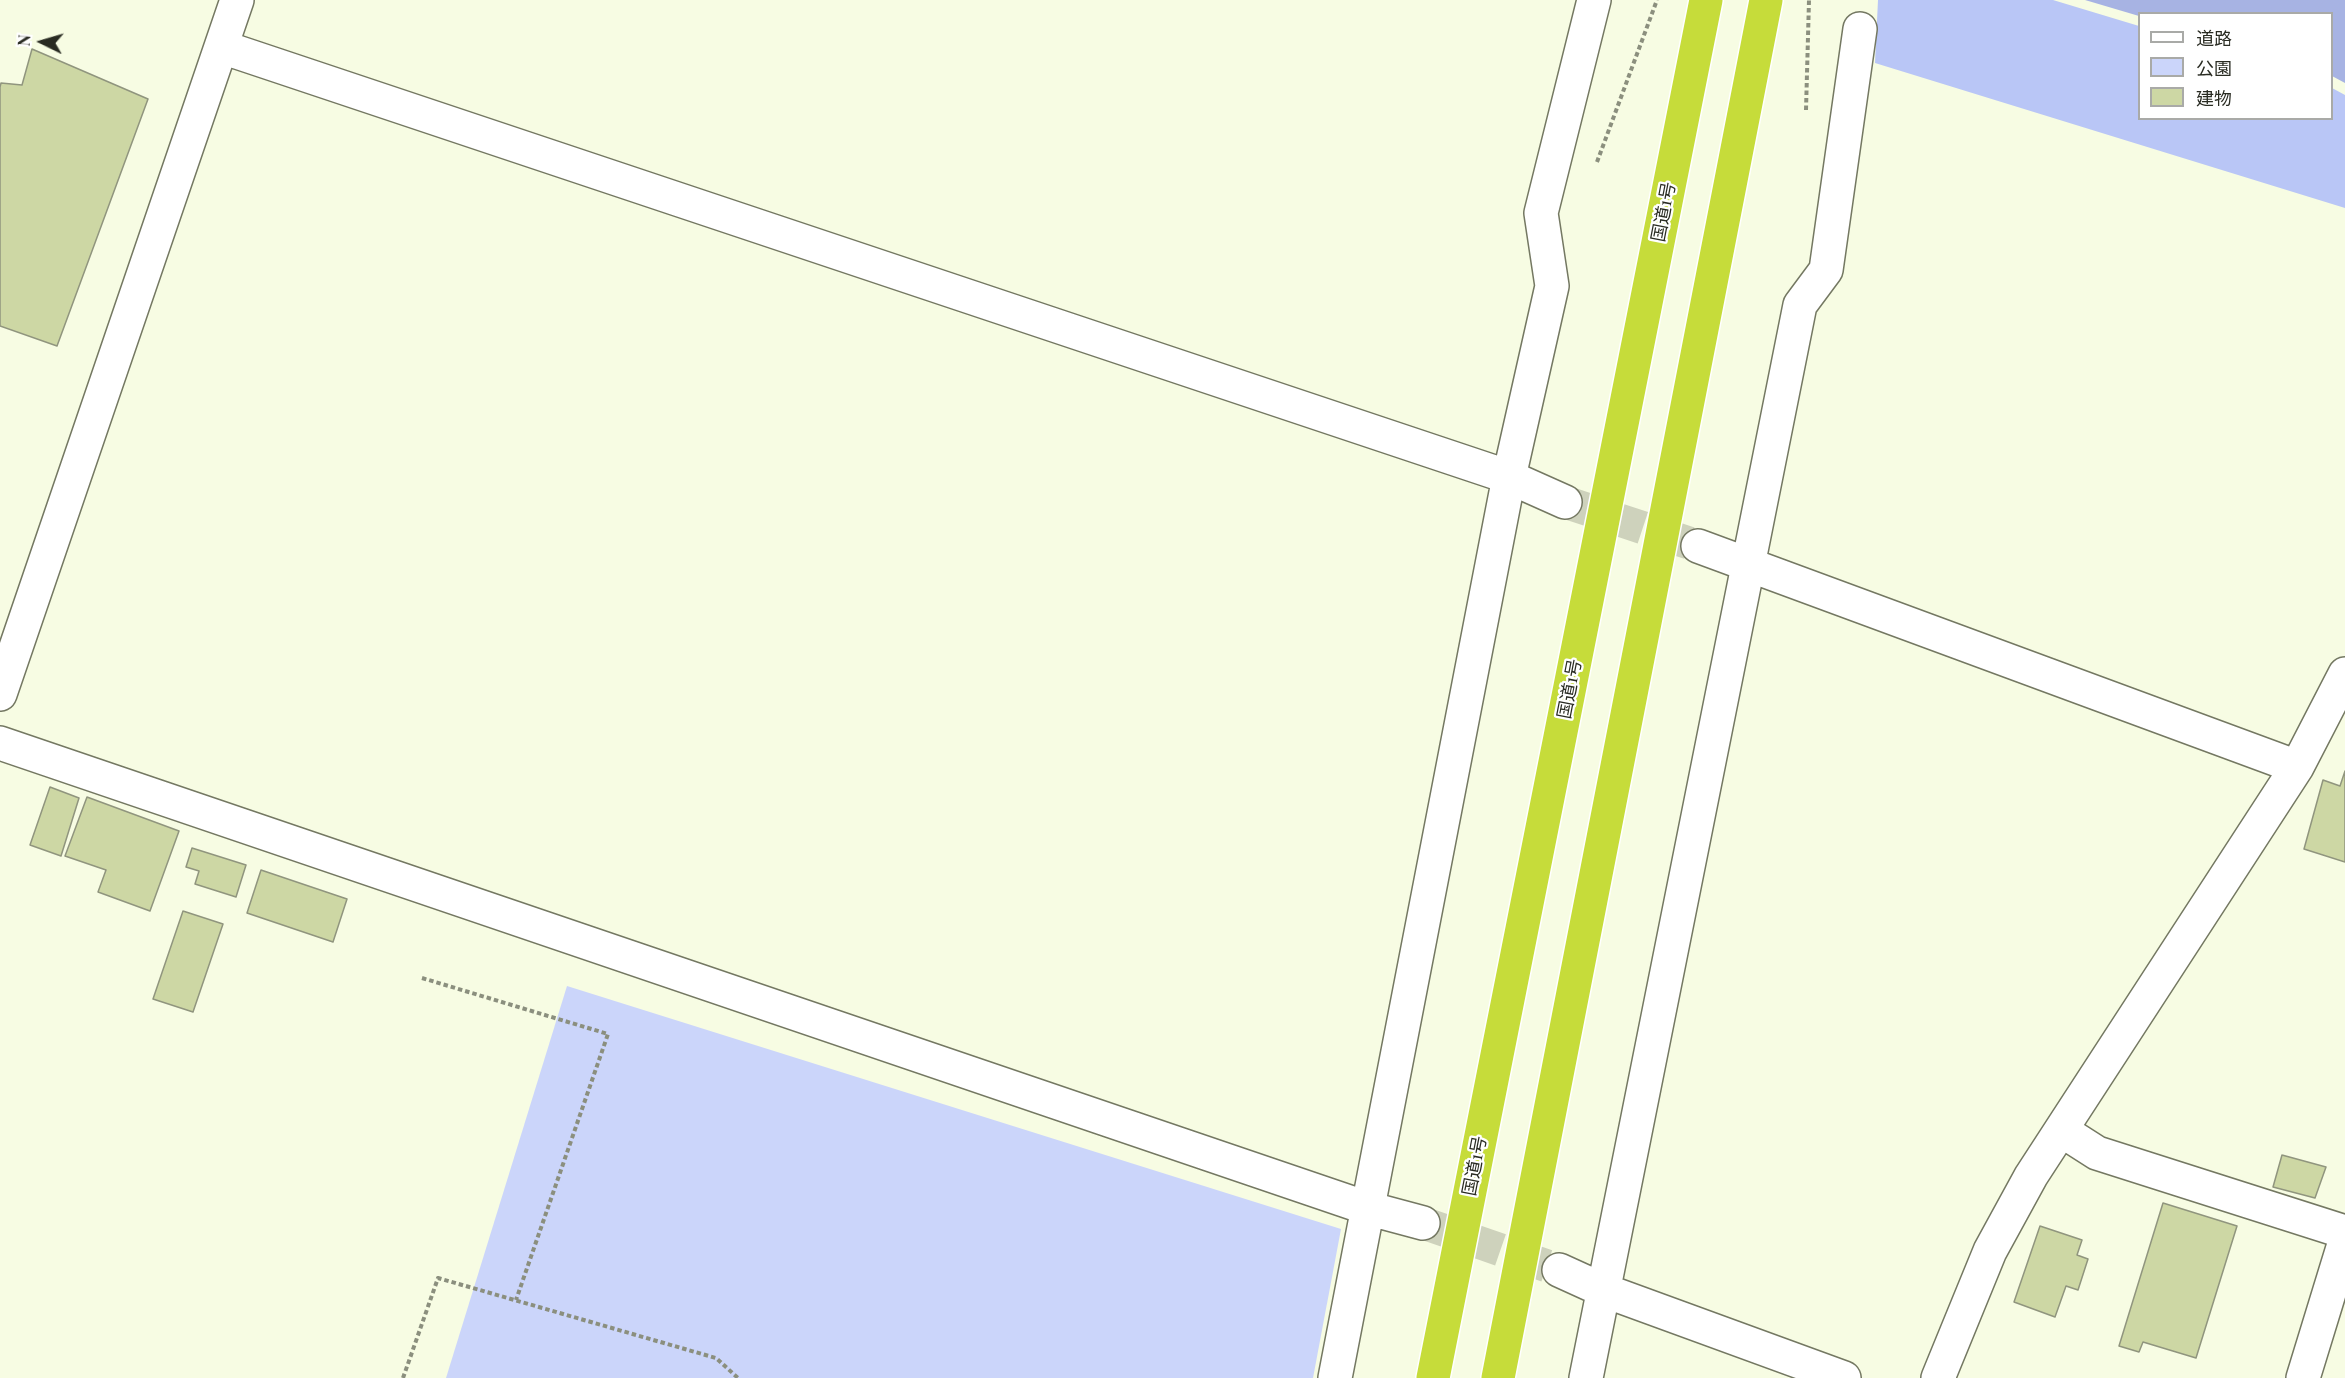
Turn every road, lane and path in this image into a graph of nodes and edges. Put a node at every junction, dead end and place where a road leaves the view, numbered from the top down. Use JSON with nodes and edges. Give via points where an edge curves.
{"nodes":[{"id":1,"x":237,"y":0,"type":"edge"},
{"id":2,"x":1594,"y":0,"type":"edge"},
{"id":3,"x":1657,"y":0,"type":"edge"},
{"id":4,"x":1706,"y":0,"type":"edge"},
{"id":5,"x":1766,"y":0,"type":"edge"},
{"id":6,"x":1860,"y":29,"type":"dead end"},
{"id":7,"x":222,"y":47,"type":"junction"},
{"id":8,"x":1596,"y":165,"type":"dead end"},
{"id":9,"x":1509,"y":477,"type":"junction"},
{"id":10,"x":1565,"y":502,"type":"tunnel mouth"},
{"id":11,"x":1698,"y":546,"type":"tunnel mouth"},
{"id":12,"x":1748,"y":565,"type":"junction"},
{"id":13,"x":2345,"y":674,"type":"edge"},
{"id":14,"x":0,"y":694,"type":"edge"},
{"id":15,"x":0,"y":743,"type":"edge"},
{"id":16,"x":2297,"y":767,"type":"junction"},
{"id":17,"x":422,"y":978,"type":"dead end"},
{"id":18,"x":2061,"y":1130,"type":"junction"},
{"id":19,"x":1367,"y":1208,"type":"junction"},
{"id":20,"x":1423,"y":1223,"type":"tunnel mouth"},
{"id":21,"x":2345,"y":1232,"type":"edge"},
{"id":22,"x":2345,"y":1241,"type":"edge"},
{"id":23,"x":1558,"y":1270,"type":"tunnel mouth"},
{"id":24,"x":1603,"y":1290,"type":"junction"},
{"id":25,"x":516,"y":1300,"type":"junction"},
{"id":26,"x":403,"y":1378,"type":"edge"},
{"id":27,"x":738,"y":1378,"type":"edge"},
{"id":28,"x":1335,"y":1378,"type":"edge"},
{"id":29,"x":1433,"y":1378,"type":"edge"},
{"id":30,"x":1498,"y":1378,"type":"edge"},
{"id":31,"x":1586,"y":1378,"type":"edge"},
{"id":32,"x":1844,"y":1378,"type":"edge"},
{"id":33,"x":1938,"y":1378,"type":"edge"},
{"id":34,"x":2303,"y":1378,"type":"edge"}],
"edges":[{"from":1,"to":7,"type":"street"},
{"from":2,"to":9,"type":"street","via":[[1541,213],[1552,286]]},
{"from":3,"to":8,"type":"path"},
{"from":4,"to":29,"type":"highway","name":"国道1号"},
{"from":5,"to":30,"type":"highway"},
{"from":6,"to":12,"type":"street","via":[[1826,270],[1800,304]]},
{"from":7,"to":9,"type":"street"},
{"from":7,"to":14,"type":"street"},
{"from":9,"to":10,"type":"street"},
{"from":9,"to":19,"type":"street"},
{"from":11,"to":12,"type":"street"},
{"from":12,"to":16,"type":"street"},
{"from":12,"to":24,"type":"street"},
{"from":13,"to":16,"type":"street"},
{"from":15,"to":19,"type":"street"},
{"from":16,"to":18,"type":"street"},
{"from":17,"to":25,"type":"path","via":[[608,1034]]},
{"from":18,"to":21,"type":"street","via":[[2097,1153]]},
{"from":18,"to":33,"type":"street","via":[[1990,1251]]},
{"from":19,"to":20,"type":"street"},
{"from":19,"to":28,"type":"street"},
{"from":22,"to":34,"type":"street"},
{"from":23,"to":24,"type":"street"},
{"from":24,"to":31,"type":"street"},
{"from":24,"to":32,"type":"street"},
{"from":25,"to":26,"type":"path","via":[[438,1278]]},
{"from":25,"to":27,"type":"path","via":[[716,1358]]}]}
